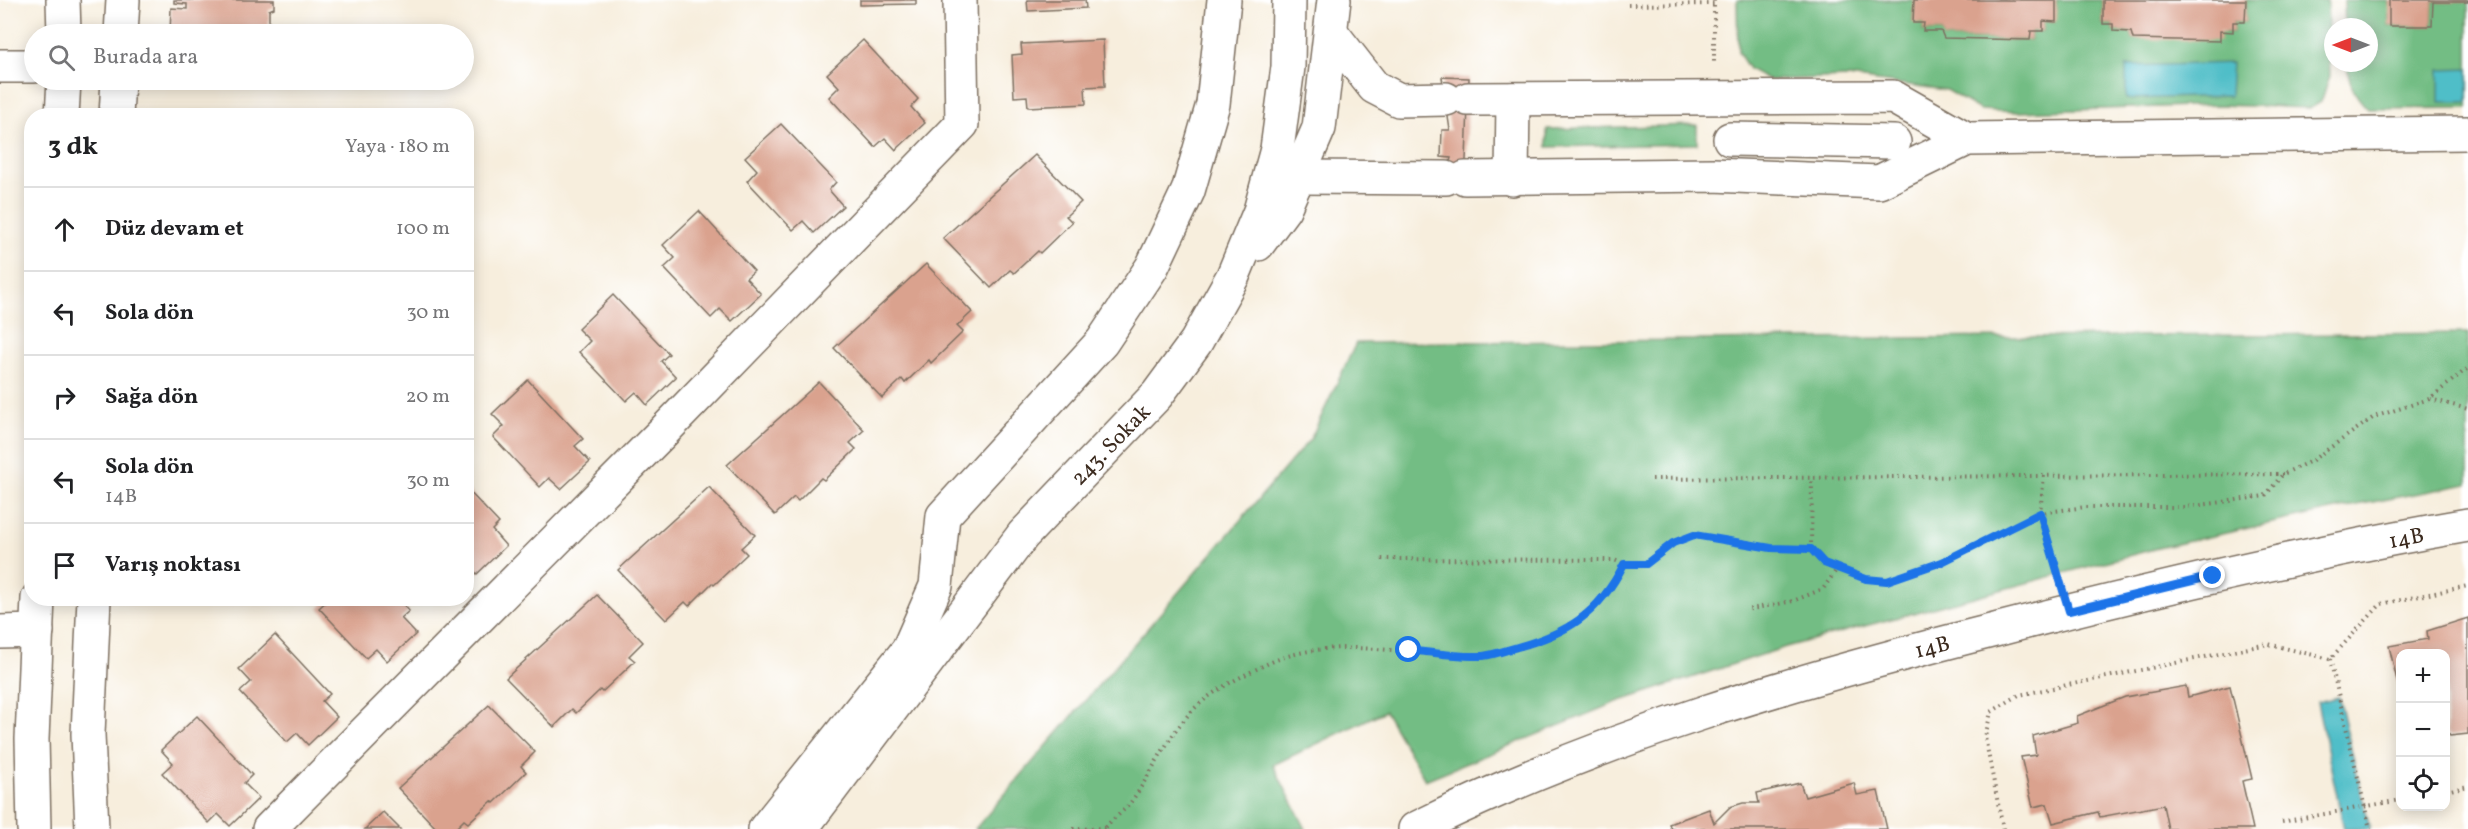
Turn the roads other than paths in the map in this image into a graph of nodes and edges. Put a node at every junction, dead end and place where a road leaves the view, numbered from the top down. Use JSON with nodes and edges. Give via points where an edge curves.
{"nodes":[{"id":1,"x":63,"y":0,"type":"edge"},
{"id":2,"x":123,"y":0,"type":"edge"},
{"id":3,"x":960,"y":0,"type":"edge"},
{"id":4,"x":1224,"y":0,"type":"edge"},
{"id":5,"x":1289,"y":0,"type":"edge"},
{"id":6,"x":1334,"y":0,"type":"edge"},
{"id":7,"x":64,"y":24,"type":"edge"},
{"id":8,"x":122,"y":24,"type":"edge"},
{"id":9,"x":1331,"y":32,"type":"junction"},
{"id":10,"x":0,"y":66,"type":"edge"},
{"id":11,"x":24,"y":66,"type":"edge"},
{"id":12,"x":63,"y":90,"type":"edge"},
{"id":13,"x":117,"y":90,"type":"edge"},
{"id":14,"x":1706,"y":96,"type":"junction"},
{"id":15,"x":1513,"y":99,"type":"junction"},
{"id":16,"x":62,"y":108,"type":"edge"},
{"id":17,"x":116,"y":108,"type":"edge"},
{"id":18,"x":2468,"y":134,"type":"edge"},
{"id":19,"x":1730,"y":139,"type":"junction"},
{"id":20,"x":1967,"y":139,"type":"junction"},
{"id":21,"x":1894,"y":142,"type":"dead end"},
{"id":22,"x":1695,"y":175,"type":"junction"},
{"id":23,"x":1298,"y":177,"type":"junction"},
{"id":24,"x":1512,"y":179,"type":"junction"},
{"id":25,"x":1233,"y":276,"type":"junction"},
{"id":26,"x":2468,"y":525,"type":"edge"},
{"id":27,"x":38,"y":606,"type":"edge"},
{"id":28,"x":94,"y":606,"type":"edge"},
{"id":29,"x":37,"y":631,"type":"junction"},
{"id":30,"x":0,"y":632,"type":"edge"},
{"id":31,"x":34,"y":829,"type":"edge"},
{"id":32,"x":92,"y":829,"type":"edge"},
{"id":33,"x":269,"y":829,"type":"edge"},
{"id":34,"x":765,"y":829,"type":"edge"},
{"id":35,"x":801,"y":829,"type":"edge"},
{"id":36,"x":1415,"y":829,"type":"edge"}],
"edges":[{"from":1,"to":7,"type":"street"},
{"from":2,"to":8,"type":"street"},
{"from":3,"to":33,"type":"street","via":[[962,124]]},
{"from":4,"to":34,"type":"street","via":[[1213,104],[1188,191],[1152,267],[1102,342],[943,516],[936,586],[908,650]]},
{"from":5,"to":25,"type":"street","name":"243. Sokak","via":[[1288,67],[1277,150],[1260,211]]},
{"from":6,"to":9,"type":"street"},
{"from":9,"to":15,"type":"street","via":[[1374,87],[1399,100]]},
{"from":9,"to":23,"type":"street","via":[[1319,128]]},
{"from":10,"to":11,"type":"street"},
{"from":12,"to":16,"type":"street"},
{"from":13,"to":17,"type":"street"},
{"from":14,"to":15,"type":"street"},
{"from":14,"to":19,"type":"street"},
{"from":14,"to":20,"type":"street","via":[[1893,97]]},
{"from":15,"to":24,"type":"street"},
{"from":18,"to":20,"type":"street"},
{"from":19,"to":21,"type":"street"},
{"from":19,"to":22,"type":"street","via":[[1710,165]]},
{"from":20,"to":22,"type":"street","via":[[1879,182]]},
{"from":22,"to":24,"type":"street"},
{"from":23,"to":24,"type":"street"},
{"from":23,"to":25,"type":"street","via":[[1284,209]]},
{"from":25,"to":35,"type":"street","name":"243. Sokak","via":[[1196,342],[1157,395],[1023,535]]},
{"from":26,"to":36,"type":"street","name":"14B","via":[[2213,576],[1911,651],[1705,710],[1484,795]]},
{"from":27,"to":29,"type":"street"},
{"from":28,"to":32,"type":"street","via":[[88,734]]},
{"from":29,"to":30,"type":"street"},
{"from":29,"to":31,"type":"street","via":[[32,739]]}]}
